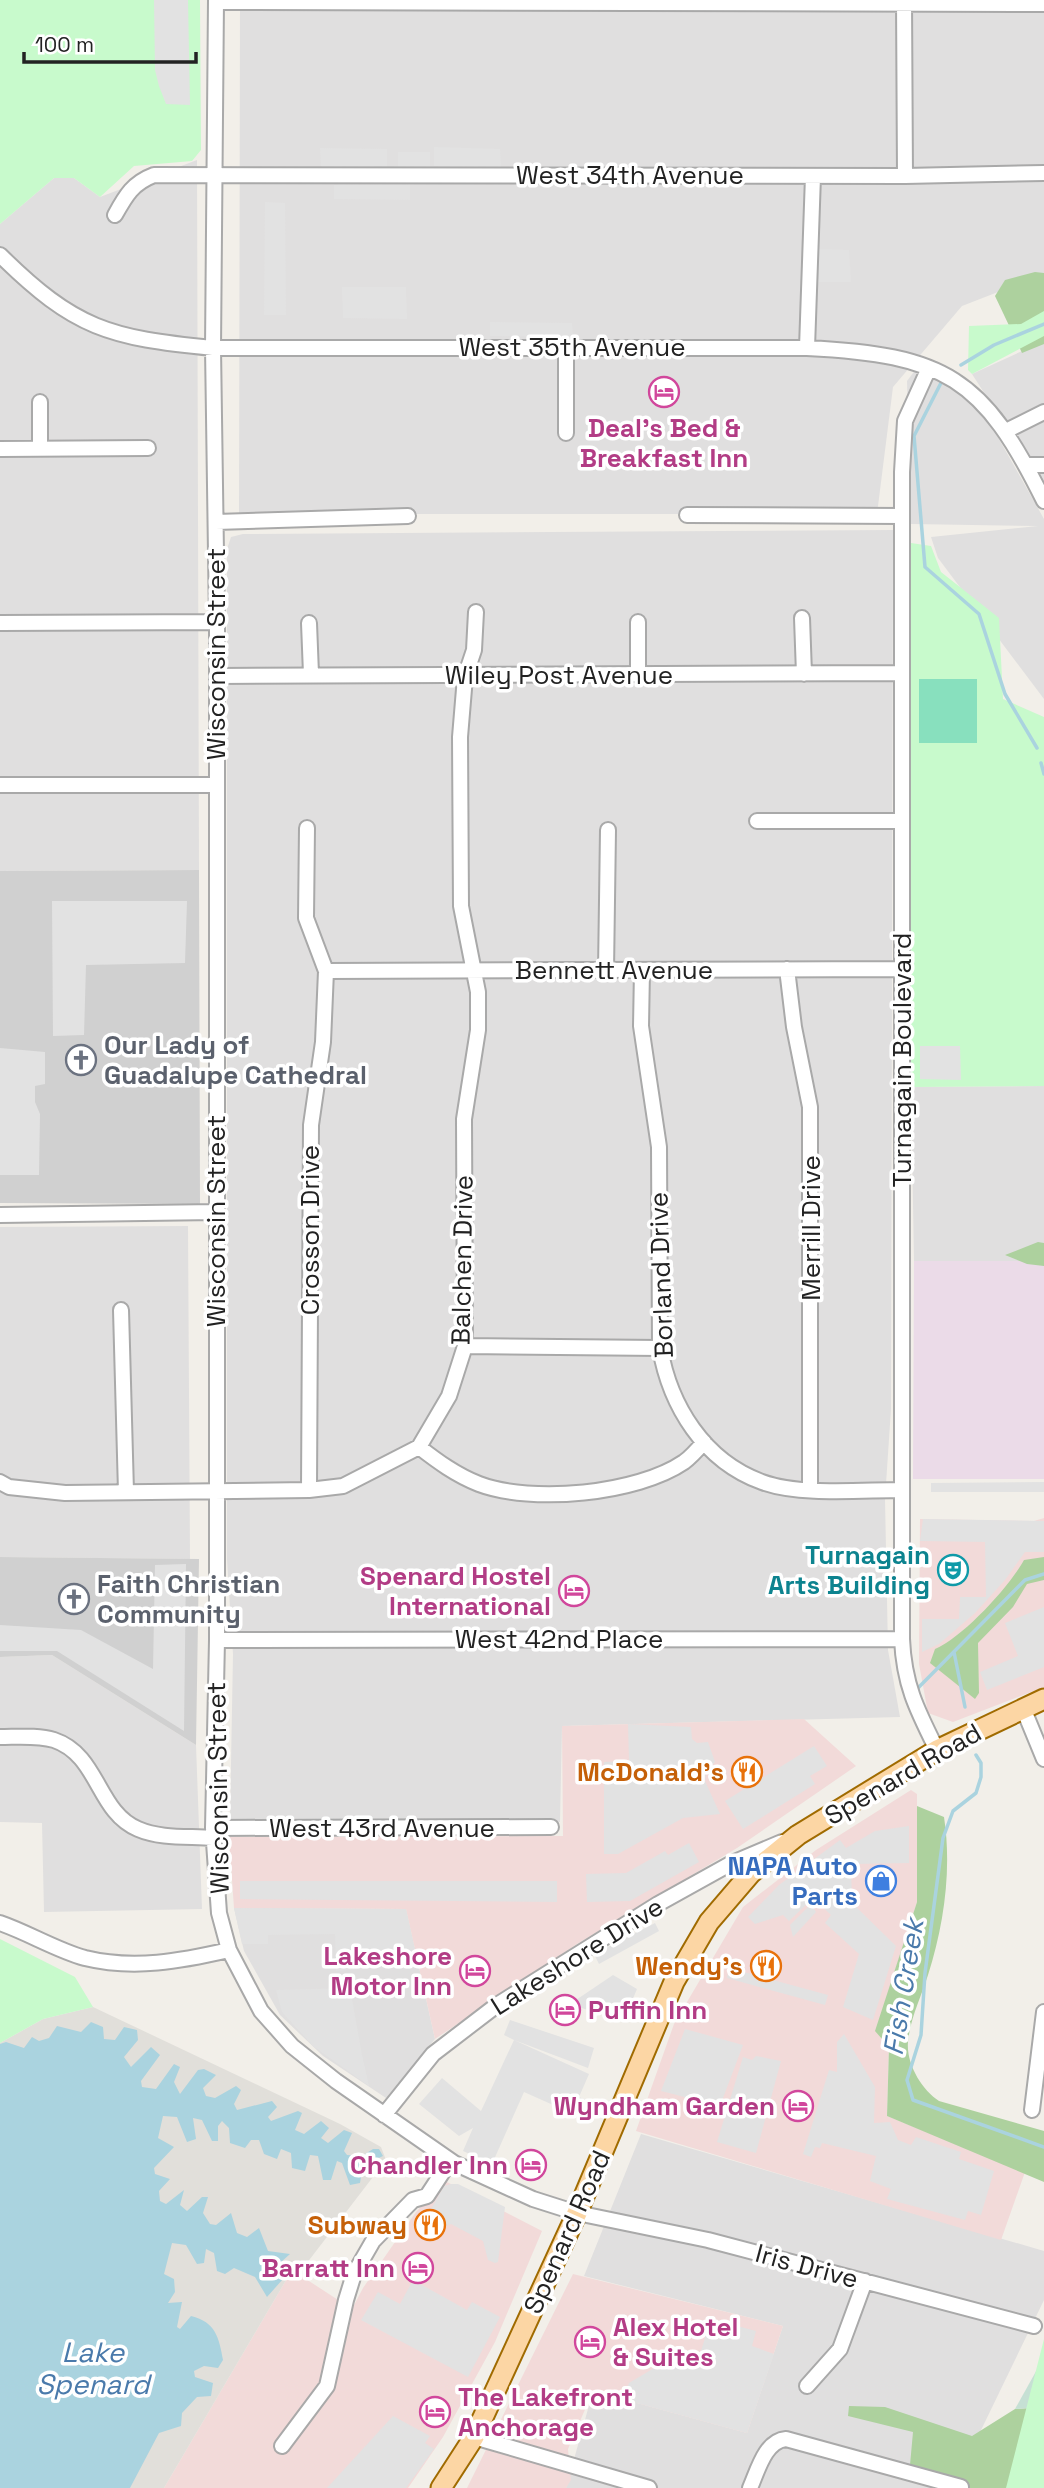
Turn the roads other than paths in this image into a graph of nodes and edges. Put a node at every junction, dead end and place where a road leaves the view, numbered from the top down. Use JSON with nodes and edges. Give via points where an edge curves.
{"nodes":[{"id":1,"x":216,"y":1,"type":"edge"},
{"id":2,"x":904,"y":2,"type":"edge"},
{"id":3,"x":1044,"y":4,"type":"edge"},
{"id":4,"x":1044,"y":173,"type":"edge"},
{"id":5,"x":216,"y":174,"type":"junction"},
{"id":6,"x":813,"y":176,"type":"junction"},
{"id":7,"x":905,"y":176,"type":"junction"},
{"id":8,"x":115,"y":215,"type":"dead end"},
{"id":9,"x":0,"y":255,"type":"edge"},
{"id":10,"x":566,"y":347,"type":"junction"},
{"id":11,"x":213,"y":348,"type":"junction"},
{"id":12,"x":807,"y":348,"type":"junction"},
{"id":13,"x":929,"y":368,"type":"junction"},
{"id":14,"x":40,"y":401,"type":"dead end"},
{"id":15,"x":1044,"y":412,"type":"edge"},
{"id":16,"x":1006,"y":431,"type":"junction"},
{"id":17,"x":566,"y":433,"type":"dead end"},
{"id":18,"x":148,"y":448,"type":"dead end"},
{"id":19,"x":0,"y":449,"type":"edge"},
{"id":20,"x":40,"y":449,"type":"junction"},
{"id":21,"x":1026,"y":465,"type":"junction"},
{"id":22,"x":1044,"y":465,"type":"edge"},
{"id":23,"x":1044,"y":501,"type":"edge"},
{"id":24,"x":687,"y":515,"type":"dead end"},
{"id":25,"x":408,"y":516,"type":"dead end"},
{"id":26,"x":902,"y":516,"type":"junction"},
{"id":27,"x":216,"y":522,"type":"junction"},
{"id":28,"x":477,"y":612,"type":"dead end"},
{"id":29,"x":802,"y":618,"type":"dead end"},
{"id":30,"x":217,"y":622,"type":"junction"},
{"id":31,"x":638,"y":622,"type":"dead end"},
{"id":32,"x":0,"y":623,"type":"edge"},
{"id":33,"x":309,"y":623,"type":"dead end"},
{"id":34,"x":902,"y":673,"type":"junction"},
{"id":35,"x":311,"y":674,"type":"junction"},
{"id":36,"x":804,"y":674,"type":"junction"},
{"id":37,"x":638,"y":675,"type":"junction"},
{"id":38,"x":216,"y":676,"type":"junction"},
{"id":39,"x":465,"y":677,"type":"junction"},
{"id":40,"x":0,"y":785,"type":"edge"},
{"id":41,"x":215,"y":785,"type":"junction"},
{"id":42,"x":757,"y":821,"type":"dead end"},
{"id":43,"x":901,"y":821,"type":"junction"},
{"id":44,"x":307,"y":828,"type":"dead end"},
{"id":45,"x":608,"y":830,"type":"dead end"},
{"id":46,"x":787,"y":969,"type":"junction"},
{"id":47,"x":903,"y":969,"type":"junction"},
{"id":48,"x":474,"y":970,"type":"junction"},
{"id":49,"x":642,"y":970,"type":"junction"},
{"id":50,"x":326,"y":971,"type":"junction"},
{"id":51,"x":606,"y":971,"type":"junction"},
{"id":52,"x":216,"y":1212,"type":"junction"},
{"id":53,"x":0,"y":1215,"type":"edge"},
{"id":54,"x":121,"y":1310,"type":"dead end"},
{"id":55,"x":465,"y":1346,"type":"junction"},
{"id":56,"x":660,"y":1348,"type":"junction"},
{"id":57,"x":704,"y":1442,"type":"junction"},
{"id":58,"x":419,"y":1447,"type":"junction"},
{"id":59,"x":0,"y":1482,"type":"edge"},
{"id":60,"x":309,"y":1490,"type":"junction"},
{"id":61,"x":810,"y":1490,"type":"junction"},
{"id":62,"x":902,"y":1490,"type":"junction"},
{"id":63,"x":216,"y":1491,"type":"junction"},
{"id":64,"x":126,"y":1492,"type":"junction"},
{"id":65,"x":217,"y":1640,"type":"junction"},
{"id":66,"x":902,"y":1640,"type":"junction"},
{"id":67,"x":1044,"y":1699,"type":"edge"},
{"id":68,"x":1023,"y":1708,"type":"junction"},
{"id":69,"x":0,"y":1737,"type":"edge"},
{"id":70,"x":937,"y":1750,"type":"junction"},
{"id":71,"x":1044,"y":1759,"type":"edge"},
{"id":72,"x":551,"y":1827,"type":"dead end"},
{"id":73,"x":213,"y":1833,"type":"junction"},
{"id":74,"x":798,"y":1835,"type":"junction"},
{"id":75,"x":730,"y":1864,"type":"junction"},
{"id":76,"x":745,"y":1880,"type":"junction"},
{"id":77,"x":0,"y":1923,"type":"edge"},
{"id":78,"x":229,"y":1950,"type":"junction"},
{"id":79,"x":1044,"y":2012,"type":"edge"},
{"id":80,"x":1032,"y":2110,"type":"dead end"},
{"id":81,"x":384,"y":2115,"type":"junction"},
{"id":82,"x":450,"y":2161,"type":"junction"},
{"id":83,"x":577,"y":2213,"type":"junction"},
{"id":84,"x":865,"y":2281,"type":"junction"},
{"id":85,"x":1034,"y":2326,"type":"dead end"},
{"id":86,"x":807,"y":2386,"type":"dead end"},
{"id":87,"x":474,"y":2437,"type":"junction"},
{"id":88,"x":282,"y":2446,"type":"dead end"},
{"id":89,"x":961,"y":2487,"type":"edge"},
{"id":90,"x":441,"y":2488,"type":"edge"},
{"id":91,"x":649,"y":2488,"type":"edge"},
{"id":92,"x":750,"y":2488,"type":"edge"}],
"edges":[{"from":1,"to":2,"type":"street"},
{"from":1,"to":5,"type":"street","name":"Wisconsin Street"},
{"from":2,"to":3,"type":"street"},
{"from":2,"to":7,"type":"street"},
{"from":4,"to":7,"type":"street","name":"West 34th Avenue"},
{"from":5,"to":6,"type":"street","name":"West 34th Avenue"},
{"from":5,"to":8,"type":"street","name":"West 34th Avenue","via":[[154,175],[139,181]]},
{"from":5,"to":11,"type":"street","name":"Wisconsin Street"},
{"from":6,"to":7,"type":"street","name":"West 34th Avenue"},
{"from":6,"to":12,"type":"street"},
{"from":9,"to":11,"type":"street","name":"West 35th Avenue","via":[[37,291],[85,322],[149,342]]},
{"from":10,"to":11,"type":"street","name":"West 35th Avenue"},
{"from":10,"to":12,"type":"street","name":"West 35th Avenue"},
{"from":10,"to":17,"type":"street"},
{"from":11,"to":27,"type":"street","name":"Wisconsin Street"},
{"from":12,"to":13,"type":"street","name":"West 35th Avenue","via":[[861,351]]},
{"from":13,"to":16,"type":"street","name":"West 35th Avenue","via":[[974,393]]},
{"from":13,"to":26,"type":"street","name":"Turnagain Boulevard","via":[[905,421]]},
{"from":14,"to":20,"type":"street"},
{"from":15,"to":16,"type":"street"},
{"from":16,"to":21,"type":"street","name":"West 35th Avenue"},
{"from":18,"to":20,"type":"street"},
{"from":19,"to":20,"type":"street"},
{"from":21,"to":22,"type":"street"},
{"from":21,"to":23,"type":"street","name":"West 35th Avenue"},
{"from":24,"to":26,"type":"street"},
{"from":25,"to":27,"type":"street"},
{"from":26,"to":34,"type":"street","name":"Turnagain Boulevard"},
{"from":27,"to":30,"type":"street","name":"Wisconsin Street"},
{"from":28,"to":39,"type":"street","name":"Balchen Drive","via":[[474,650]]},
{"from":29,"to":36,"type":"street"},
{"from":30,"to":32,"type":"street"},
{"from":30,"to":38,"type":"street","name":"Wisconsin Street"},
{"from":31,"to":37,"type":"street"},
{"from":33,"to":35,"type":"street"},
{"from":34,"to":36,"type":"street","name":"Wiley Post Avenue"},
{"from":34,"to":43,"type":"street","name":"Turnagain Boulevard"},
{"from":35,"to":38,"type":"street","name":"Wiley Post Avenue"},
{"from":35,"to":39,"type":"street","name":"Wiley Post Avenue"},
{"from":36,"to":37,"type":"street","name":"Wiley Post Avenue"},
{"from":37,"to":39,"type":"street","name":"Wiley Post Avenue"},
{"from":38,"to":41,"type":"street","name":"Wisconsin Street"},
{"from":39,"to":48,"type":"street","name":"Balchen Drive","via":[[460,737],[461,906]]},
{"from":40,"to":41,"type":"street"},
{"from":41,"to":52,"type":"street","name":"Wisconsin Street"},
{"from":42,"to":43,"type":"street"},
{"from":43,"to":47,"type":"street","name":"Turnagain Boulevard"},
{"from":44,"to":50,"type":"street","via":[[306,918]]},
{"from":45,"to":51,"type":"street"},
{"from":46,"to":47,"type":"street","name":"Bennett Avenue"},
{"from":46,"to":49,"type":"street","name":"Bennett Avenue"},
{"from":46,"to":61,"type":"street","name":"Merrill Drive","via":[[810,1107]]},
{"from":47,"to":62,"type":"street","name":"Turnagain Boulevard"},
{"from":48,"to":50,"type":"street","name":"Bennett Avenue"},
{"from":48,"to":51,"type":"street","name":"Bennett Avenue"},
{"from":48,"to":55,"type":"street","name":"Balchen Drive","via":[[478,1030],[464,1119]]},
{"from":49,"to":51,"type":"street","name":"Bennett Avenue"},
{"from":49,"to":56,"type":"street","name":"Borland Drive","via":[[641,1026],[659,1147]]},
{"from":50,"to":60,"type":"street","name":"Crosson Drive","via":[[323,1042],[311,1125]]},
{"from":52,"to":53,"type":"street"},
{"from":52,"to":63,"type":"street","name":"Wisconsin Street"},
{"from":54,"to":64,"type":"street"},
{"from":55,"to":56,"type":"street"},
{"from":55,"to":58,"type":"street","name":"Balchen Drive","via":[[449,1396]]},
{"from":56,"to":57,"type":"street","name":"Borland Drive","via":[[666,1380],[683,1415]]},
{"from":57,"to":58,"type":"street","via":[[685,1461],[654,1477],[571,1493],[523,1492],[480,1484]]},
{"from":57,"to":61,"type":"street","name":"Borland Drive","via":[[726,1462],[763,1483]]},
{"from":58,"to":60,"type":"street","via":[[343,1486]]},
{"from":59,"to":64,"type":"street","via":[[38,1492]]},
{"from":60,"to":63,"type":"street"},
{"from":61,"to":62,"type":"street","name":"Borland Drive"},
{"from":62,"to":66,"type":"street","name":"Turnagain Boulevard"},
{"from":63,"to":64,"type":"street"},
{"from":63,"to":65,"type":"street","name":"Wisconsin Street"},
{"from":65,"to":66,"type":"street","name":"West 42nd Place"},
{"from":65,"to":73,"type":"street","name":"Wisconsin Street"},
{"from":66,"to":70,"type":"street","name":"Turnagain Boulevard","via":[[903,1671],[911,1699]]},
{"from":67,"to":68,"type":"main road","name":"Spenard Road"},
{"from":68,"to":70,"type":"main road","name":"Spenard Road"},
{"from":68,"to":71,"type":"street"},
{"from":69,"to":73,"type":"street","name":"West 43rd Avenue","via":[[55,1741],[73,1751],[90,1767],[119,1817],[135,1828],[155,1835]]},
{"from":70,"to":74,"type":"main road","name":"Spenard Road"},
{"from":72,"to":73,"type":"street","name":"West 43rd Avenue"},
{"from":73,"to":78,"type":"street","name":"Wisconsin Street","via":[[219,1913]]},
{"from":74,"to":75,"type":"street","name":"Lakeshore Drive"},
{"from":74,"to":76,"type":"main road","name":"Spenard Road"},
{"from":75,"to":76,"type":"street","via":[[744,1864]]},
{"from":75,"to":81,"type":"street","name":"Lakeshore Drive","via":[[658,1904],[461,2031],[433,2054]]},
{"from":76,"to":83,"type":"main road","name":"Spenard Road","via":[[709,1922],[688,1956]]},
{"from":77,"to":78,"type":"street","via":[[83,1957],[107,1962],[179,1961]]},
{"from":78,"to":81,"type":"street","name":"Wisconsin Street","via":[[261,2011],[292,2046]]},
{"from":79,"to":80,"type":"street"},
{"from":81,"to":82,"type":"street","name":"Wisconsin Street"},
{"from":82,"to":83,"type":"street","name":"Wisconsin Street","via":[[533,2199]]},
{"from":82,"to":88,"type":"street","via":[[427,2196],[413,2200],[373,2241],[354,2274],[327,2386]]},
{"from":83,"to":84,"type":"street","name":"Iris Drive","via":[[708,2240]]},
{"from":83,"to":87,"type":"main road","name":"Spenard Road"},
{"from":84,"to":85,"type":"street","name":"Iris Drive"},
{"from":84,"to":86,"type":"street","via":[[840,2349]]},
{"from":87,"to":90,"type":"main road","name":"Spenard Road"},
{"from":87,"to":91,"type":"street"},
{"from":89,"to":92,"type":"street","via":[[786,2439],[771,2445]]}]}
